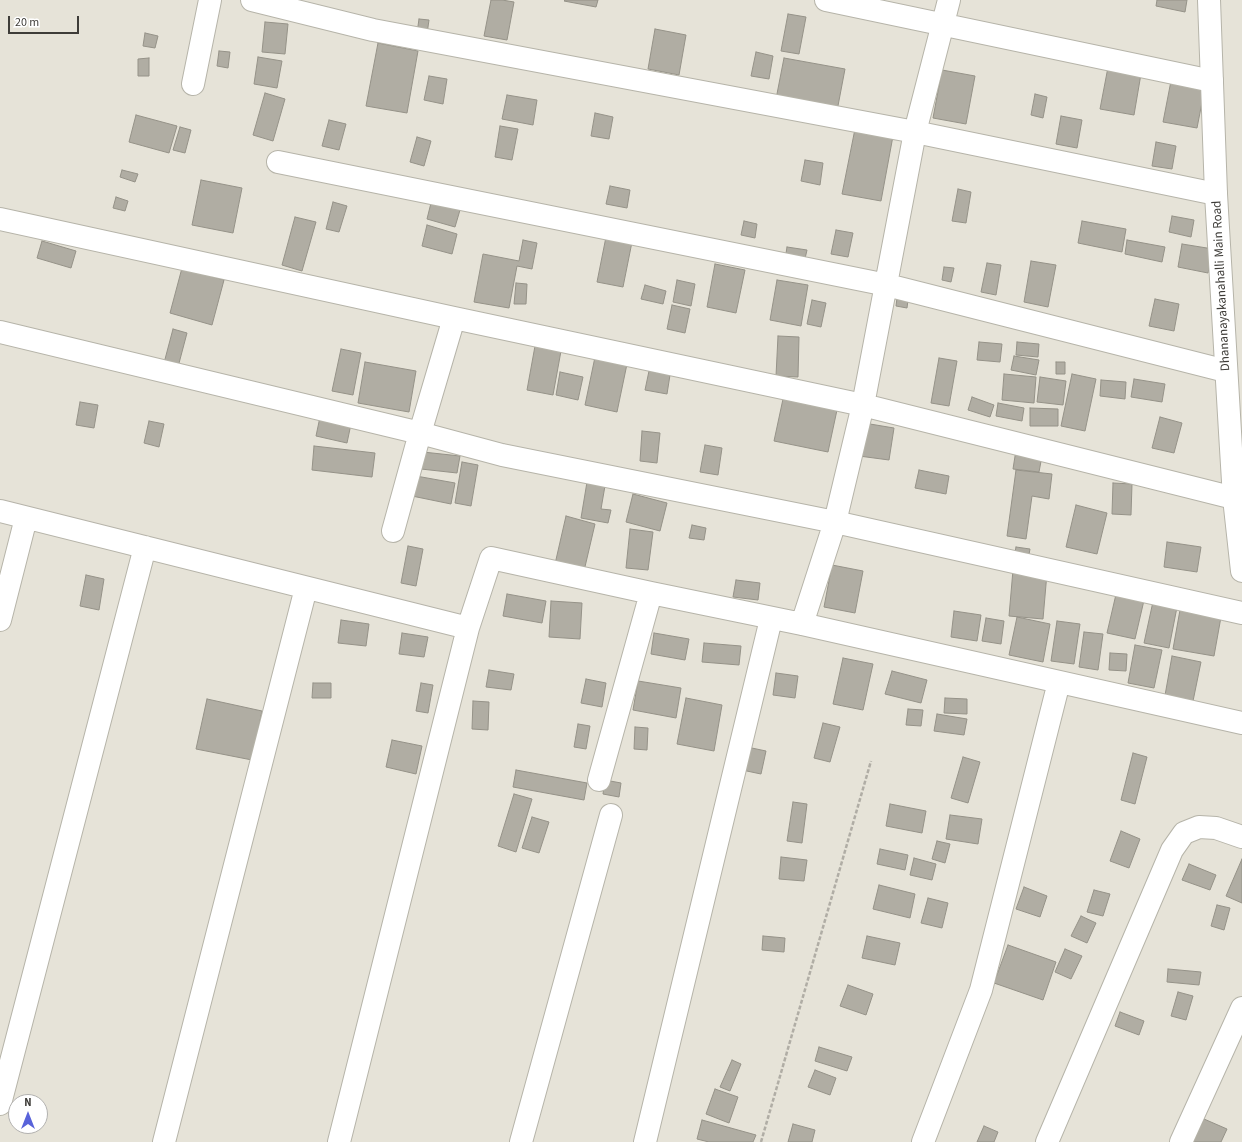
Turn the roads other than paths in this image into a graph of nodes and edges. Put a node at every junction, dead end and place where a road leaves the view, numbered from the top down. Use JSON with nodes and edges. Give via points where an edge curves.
{"nodes":[{"id":1,"x":210,"y":0,"type":"edge"},
{"id":2,"x":252,"y":0,"type":"edge"},
{"id":3,"x":826,"y":0,"type":"edge"},
{"id":4,"x":949,"y":0,"type":"edge"},
{"id":5,"x":1209,"y":0,"type":"edge"},
{"id":6,"x":942,"y":24,"type":"junction"},
{"id":7,"x":1212,"y":81,"type":"junction"},
{"id":8,"x":193,"y":84,"type":"dead end"},
{"id":9,"x":915,"y":132,"type":"junction"},
{"id":10,"x":278,"y":162,"type":"dead end"},
{"id":11,"x":1216,"y":194,"type":"junction"},
{"id":12,"x":0,"y":219,"type":"edge"},
{"id":13,"x":887,"y":286,"type":"junction"},
{"id":14,"x":454,"y":318,"type":"junction"},
{"id":15,"x":0,"y":332,"type":"edge"},
{"id":16,"x":1226,"y":371,"type":"junction"},
{"id":17,"x":863,"y":405,"type":"junction"},
{"id":18,"x":420,"y":433,"type":"junction"},
{"id":19,"x":1234,"y":498,"type":"junction"},
{"id":20,"x":0,"y":511,"type":"edge"},
{"id":21,"x":26,"y":518,"type":"junction"},
{"id":22,"x":835,"y":522,"type":"junction"},
{"id":23,"x":393,"y":531,"type":"dead end"},
{"id":24,"x":145,"y":547,"type":"junction"},
{"id":25,"x":1242,"y":571,"type":"edge"},
{"id":26,"x":306,"y":588,"type":"junction"},
{"id":27,"x":651,"y":593,"type":"junction"},
{"id":28,"x":1242,"y":613,"type":"edge"},
{"id":29,"x":771,"y":619,"type":"junction"},
{"id":30,"x":0,"y":620,"type":"edge"},
{"id":31,"x":802,"y":624,"type":"junction"},
{"id":32,"x":468,"y":628,"type":"junction"},
{"id":33,"x":1059,"y":682,"type":"junction"},
{"id":34,"x":1242,"y":723,"type":"edge"},
{"id":35,"x":599,"y":780,"type":"dead end"},
{"id":36,"x":611,"y":815,"type":"dead end"},
{"id":37,"x":1242,"y":837,"type":"edge"},
{"id":38,"x":1242,"y":1008,"type":"edge"},
{"id":39,"x":0,"y":1104,"type":"edge"},
{"id":40,"x":164,"y":1142,"type":"edge"},
{"id":41,"x":339,"y":1142,"type":"edge"},
{"id":42,"x":521,"y":1142,"type":"edge"},
{"id":43,"x":644,"y":1142,"type":"edge"},
{"id":44,"x":923,"y":1142,"type":"edge"},
{"id":45,"x":1047,"y":1142,"type":"edge"},
{"id":46,"x":1181,"y":1142,"type":"edge"}],
"edges":[{"from":1,"to":8,"type":"street"},
{"from":2,"to":9,"type":"street","via":[[373,30]]},
{"from":3,"to":6,"type":"street"},
{"from":4,"to":6,"type":"street"},
{"from":5,"to":7,"type":"street","name":"Dhananayakanahalli Main Road"},
{"from":6,"to":7,"type":"street"},
{"from":6,"to":9,"type":"street"},
{"from":7,"to":11,"type":"street","name":"Dhananayakanahalli Main Road"},
{"from":9,"to":11,"type":"street"},
{"from":9,"to":13,"type":"street"},
{"from":10,"to":13,"type":"street"},
{"from":11,"to":16,"type":"street","name":"Dhananayakanahalli Main Road"},
{"from":12,"to":14,"type":"street"},
{"from":13,"to":16,"type":"street"},
{"from":13,"to":17,"type":"street"},
{"from":14,"to":17,"type":"street"},
{"from":14,"to":18,"type":"street"},
{"from":15,"to":18,"type":"street"},
{"from":16,"to":19,"type":"street","name":"Dhananayakanahalli Main Road"},
{"from":17,"to":19,"type":"street"},
{"from":17,"to":22,"type":"street"},
{"from":18,"to":22,"type":"street","via":[[502,455]]},
{"from":18,"to":23,"type":"street"},
{"from":19,"to":25,"type":"street","name":"Dhananayakanahalli Main Road"},
{"from":20,"to":21,"type":"street"},
{"from":21,"to":24,"type":"street"},
{"from":21,"to":30,"type":"street"},
{"from":22,"to":28,"type":"street"},
{"from":22,"to":31,"type":"street"},
{"from":24,"to":26,"type":"street"},
{"from":24,"to":39,"type":"street"},
{"from":26,"to":32,"type":"street"},
{"from":26,"to":40,"type":"street"},
{"from":27,"to":29,"type":"street"},
{"from":27,"to":32,"type":"street","via":[[491,558]]},
{"from":27,"to":35,"type":"street"},
{"from":29,"to":31,"type":"street"},
{"from":29,"to":43,"type":"street"},
{"from":31,"to":33,"type":"street"},
{"from":32,"to":41,"type":"street"},
{"from":33,"to":34,"type":"street"},
{"from":33,"to":44,"type":"street","via":[[981,990]]},
{"from":36,"to":42,"type":"street"},
{"from":37,"to":45,"type":"street","via":[[1216,828],[1199,827],[1184,833],[1172,850]]},
{"from":38,"to":46,"type":"street"}]}
